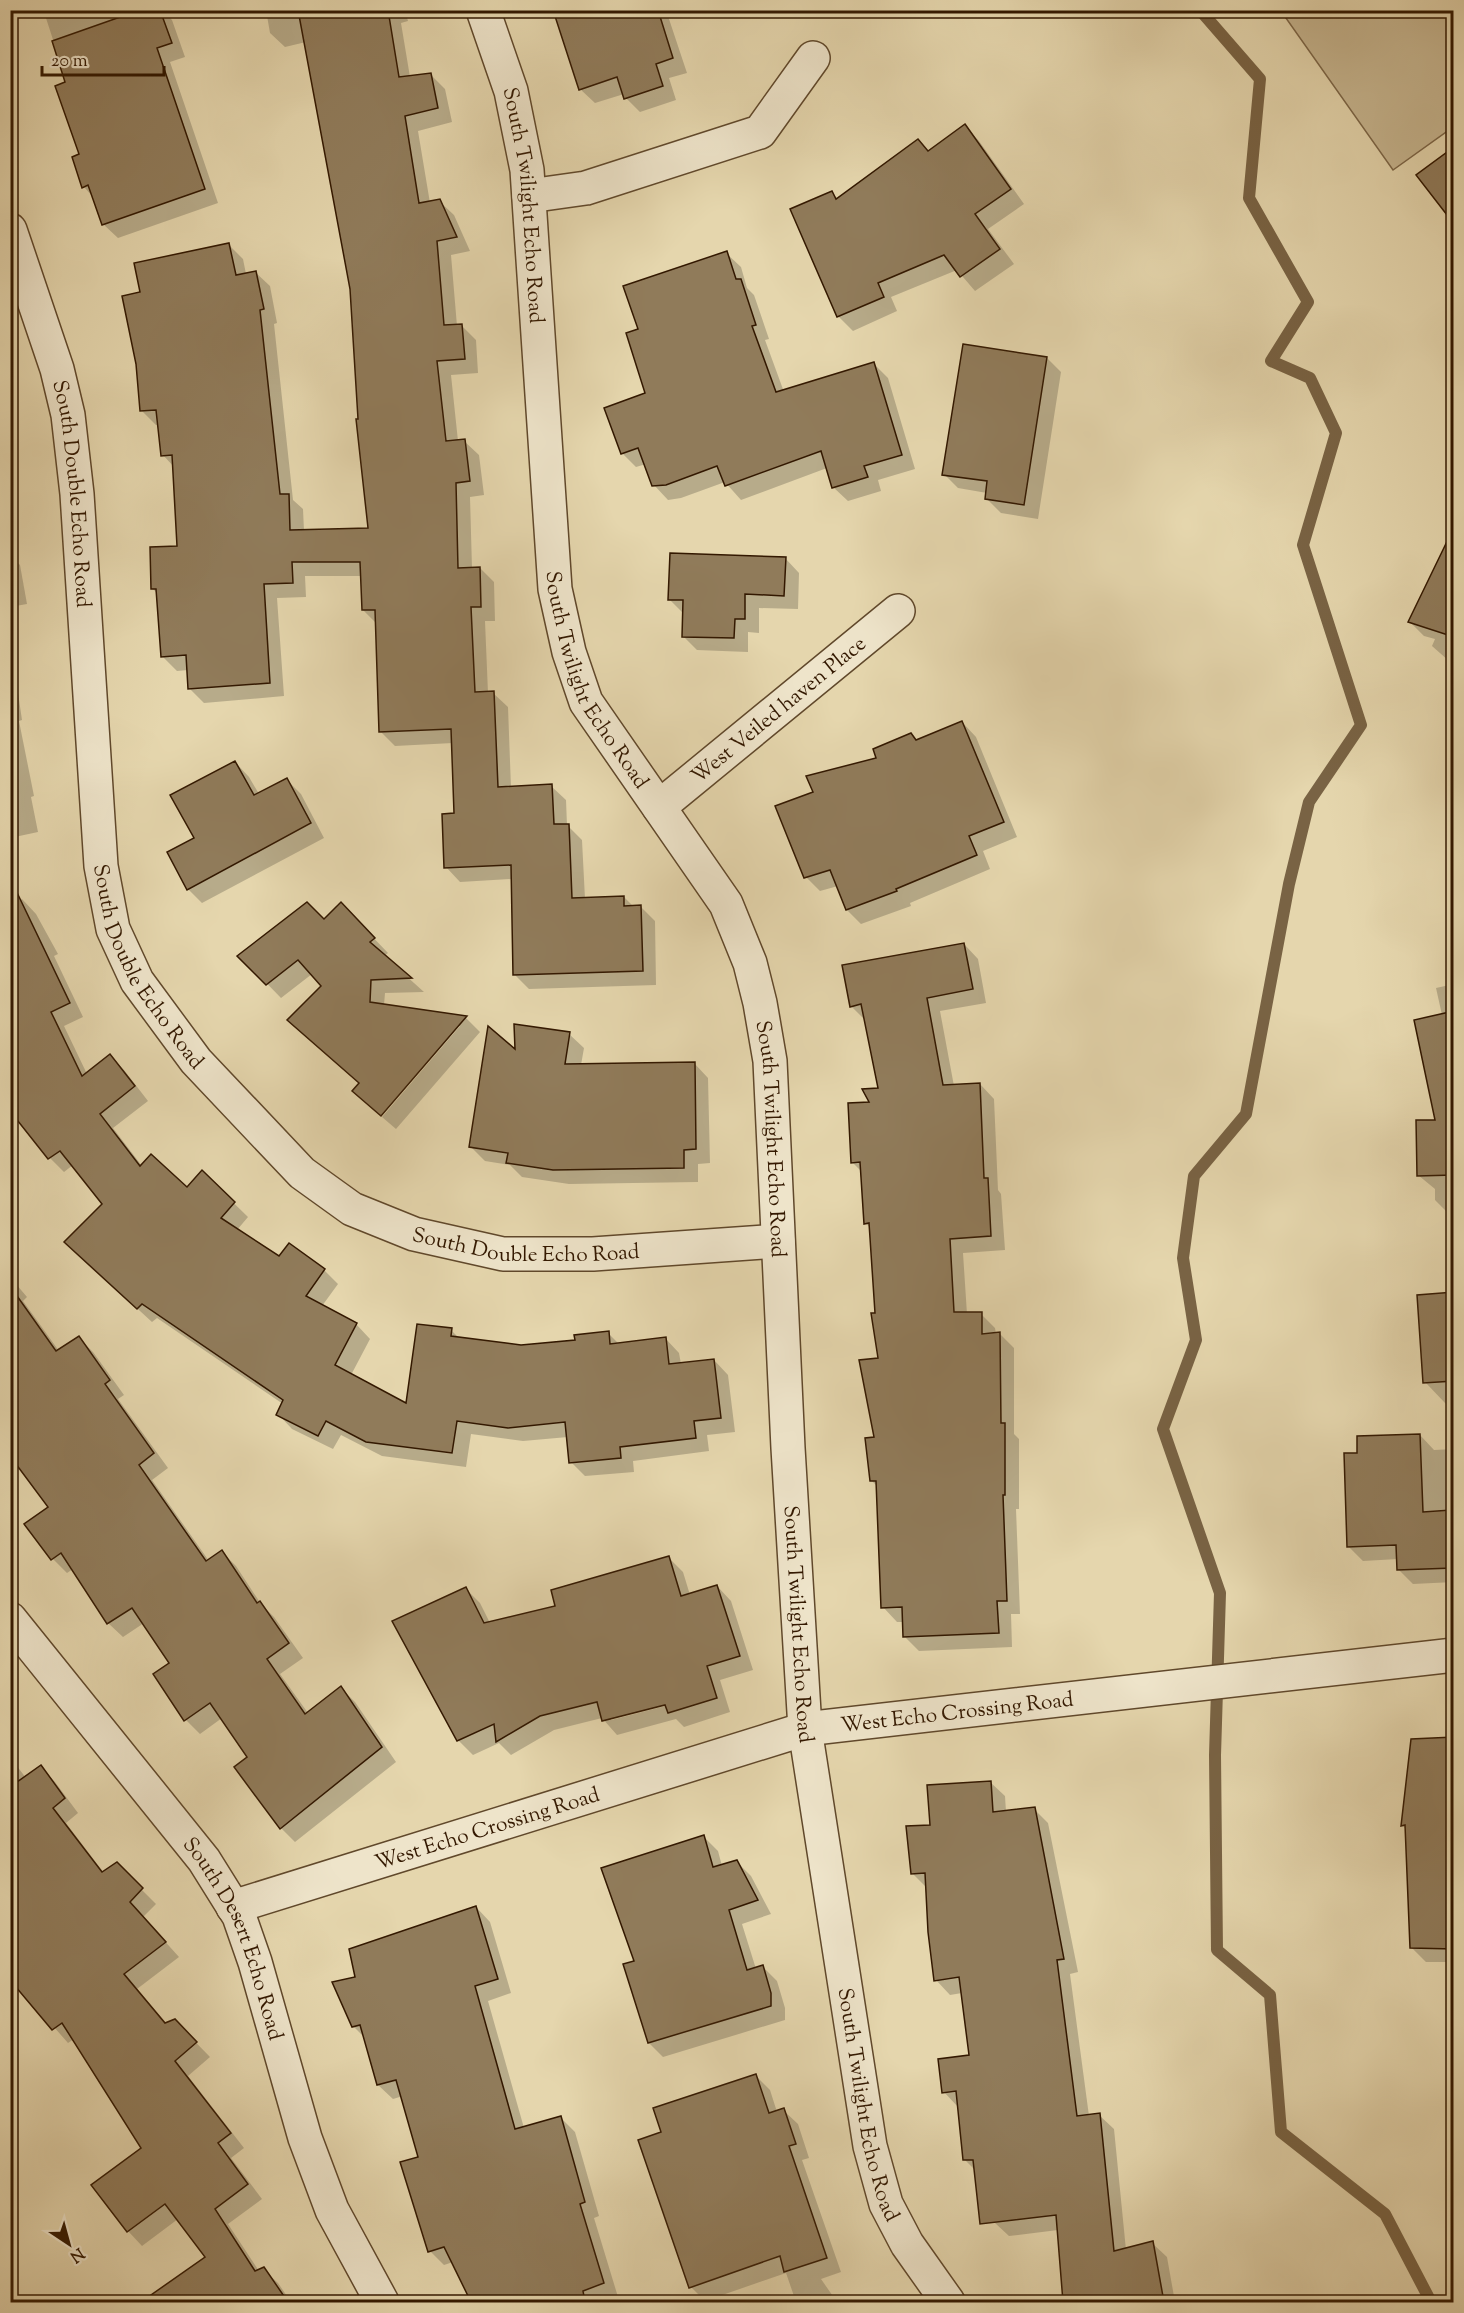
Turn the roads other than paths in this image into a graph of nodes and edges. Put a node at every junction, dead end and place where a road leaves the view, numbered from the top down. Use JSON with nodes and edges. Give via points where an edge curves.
{"nodes":[{"id":1,"x":483,"y":10,"type":"edge"},
{"id":2,"x":813,"y":58,"type":"dead end"},
{"id":3,"x":529,"y":196,"type":"junction"},
{"id":4,"x":10,"y":230,"type":"edge"},
{"id":5,"x":898,"y":610,"type":"dead end"},
{"id":6,"x":659,"y":807,"type":"junction"},
{"id":7,"x":778,"y":1242,"type":"junction"},
{"id":8,"x":10,"y":1620,"type":"edge"},
{"id":9,"x":1454,"y":1655,"type":"edge"},
{"id":10,"x":805,"y":1729,"type":"junction"},
{"id":11,"x":233,"y":1907,"type":"junction"},
{"id":12,"x":382,"y":2302,"type":"edge"},
{"id":13,"x":948,"y":2302,"type":"edge"}],
"edges":[{"from":1,"to":3,"type":"street","name":"South Twilight Echo Road","via":[[511,90]]},
{"from":2,"to":3,"type":"street","via":[[760,132],[586,188]]},
{"from":3,"to":6,"type":"street","name":"South Twilight Echo Road","via":[[555,589],[568,652],[586,702]]},
{"from":4,"to":7,"type":"street","name":"South Double Echo Road","via":[[57,369],[68,414],[101,866],[113,929],[138,981],[196,1061],[302,1173],[352,1209],[414,1234],[503,1254],[593,1254]]},
{"from":5,"to":6,"type":"street","name":"West Veiled haven Place"},
{"from":6,"to":7,"type":"street","name":"South Twilight Echo Road","via":[[726,904],[750,963],[770,1061]]},
{"from":7,"to":10,"type":"street","name":"South Twilight Echo Road"},
{"from":8,"to":11,"type":"street","name":"South Desert Echo Road","via":[[204,1860]]},
{"from":9,"to":10,"type":"street","name":"West Echo Crossing Road"},
{"from":10,"to":11,"type":"street","name":"West Echo Crossing Road"},
{"from":10,"to":13,"type":"street","name":"South Twilight Echo Road","via":[[870,2146],[886,2204],[907,2244]]},
{"from":11,"to":12,"type":"street","name":"South Desert Echo Road","via":[[255,1962],[312,2158],[332,2210]]}]}
